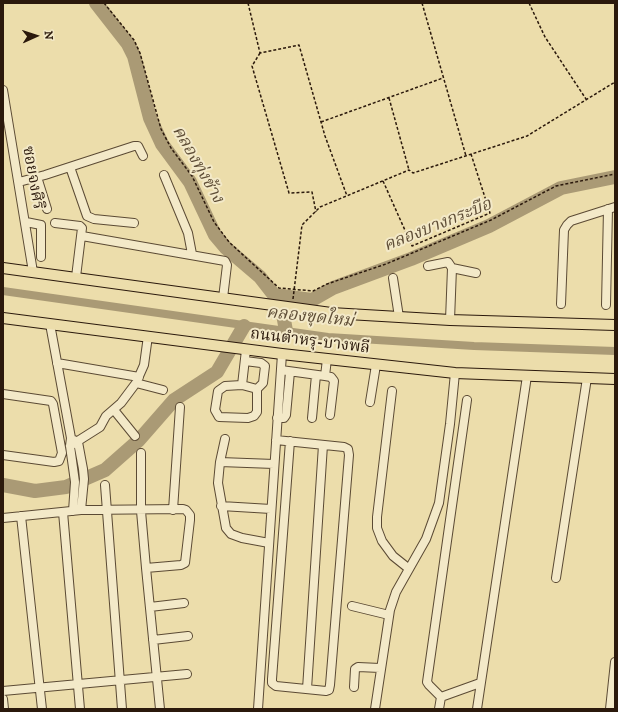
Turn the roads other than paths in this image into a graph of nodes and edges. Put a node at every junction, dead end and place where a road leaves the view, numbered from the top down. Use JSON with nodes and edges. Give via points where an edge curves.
{"nodes":[{"id":1,"x":3,"y":90,"type":"edge"},
{"id":2,"x":143,"y":156,"type":"dead end"},
{"id":3,"x":70,"y":167,"type":"junction"},
{"id":4,"x":164,"y":175,"type":"dead end"},
{"id":5,"x":37,"y":177,"type":"junction"},
{"id":6,"x":19,"y":182,"type":"junction"},
{"id":7,"x":611,"y":208,"type":"edge"},
{"id":8,"x":47,"y":209,"type":"dead end"},
{"id":9,"x":26,"y":222,"type":"junction"},
{"id":10,"x":55,"y":223,"type":"dead end"},
{"id":11,"x":134,"y":223,"type":"dead end"},
{"id":12,"x":82,"y":236,"type":"junction"},
{"id":13,"x":192,"y":254,"type":"junction"},
{"id":14,"x":41,"y":257,"type":"dead end"},
{"id":15,"x":428,"y":266,"type":"dead end"},
{"id":16,"x":3,"y":268,"type":"edge"},
{"id":17,"x":452,"y":268,"type":"junction"},
{"id":18,"x":33,"y":272,"type":"junction"},
{"id":19,"x":476,"y":273,"type":"dead end"},
{"id":20,"x":76,"y":277,"type":"junction"},
{"id":21,"x":393,"y":278,"type":"dead end"},
{"id":22,"x":223,"y":298,"type":"junction"},
{"id":23,"x":561,"y":304,"type":"dead end"},
{"id":24,"x":606,"y":305,"type":"dead end"},
{"id":25,"x":399,"y":317,"type":"junction"},
{"id":26,"x":3,"y":318,"type":"edge"},
{"id":27,"x":450,"y":320,"type":"junction"},
{"id":28,"x":50,"y":324,"type":"junction"},
{"id":29,"x":615,"y":325,"type":"edge"},
{"id":30,"x":148,"y":336,"type":"junction"},
{"id":31,"x":246,"y":350,"type":"junction"},
{"id":32,"x":282,"y":354,"type":"junction"},
{"id":33,"x":327,"y":360,"type":"junction"},
{"id":34,"x":245,"y":361,"type":"junction"},
{"id":35,"x":57,"y":363,"type":"junction"},
{"id":36,"x":376,"y":364,"type":"junction"},
{"id":37,"x":280,"y":370,"type":"junction"},
{"id":38,"x":290,"y":372,"type":"junction"},
{"id":39,"x":455,"y":373,"type":"junction"},
{"id":40,"x":316,"y":374,"type":"junction"},
{"id":41,"x":325,"y":376,"type":"junction"},
{"id":42,"x":527,"y":376,"type":"junction"},
{"id":43,"x":587,"y":378,"type":"junction"},
{"id":44,"x":615,"y":379,"type":"edge"},
{"id":45,"x":137,"y":380,"type":"junction"},
{"id":46,"x":242,"y":385,"type":"junction"},
{"id":47,"x":257,"y":389,"type":"junction"},
{"id":48,"x":163,"y":390,"type":"dead end"},
{"id":49,"x":392,"y":390,"type":"dead end"},
{"id":50,"x":3,"y":394,"type":"edge"},
{"id":51,"x":467,"y":400,"type":"dead end"},
{"id":52,"x":370,"y":402,"type":"dead end"},
{"id":53,"x":180,"y":407,"type":"dead end"},
{"id":54,"x":114,"y":410,"type":"junction"},
{"id":55,"x":330,"y":415,"type":"dead end"},
{"id":56,"x":277,"y":418,"type":"junction"},
{"id":57,"x":312,"y":418,"type":"dead end"},
{"id":58,"x":135,"y":436,"type":"dead end"},
{"id":59,"x":225,"y":439,"type":"dead end"},
{"id":60,"x":276,"y":440,"type":"junction"},
{"id":61,"x":290,"y":441,"type":"junction"},
{"id":62,"x":73,"y":442,"type":"junction"},
{"id":63,"x":323,"y":445,"type":"junction"},
{"id":64,"x":141,"y":453,"type":"dead end"},
{"id":65,"x":3,"y":455,"type":"edge"},
{"id":66,"x":220,"y":462,"type":"junction"},
{"id":67,"x":274,"y":464,"type":"junction"},
{"id":68,"x":105,"y":485,"type":"dead end"},
{"id":69,"x":221,"y":506,"type":"junction"},
{"id":70,"x":270,"y":509,"type":"junction"},
{"id":71,"x":81,"y":510,"type":"junction"},
{"id":72,"x":173,"y":510,"type":"junction"},
{"id":73,"x":72,"y":511,"type":"junction"},
{"id":74,"x":106,"y":511,"type":"junction"},
{"id":75,"x":142,"y":511,"type":"junction"},
{"id":76,"x":63,"y":512,"type":"junction"},
{"id":77,"x":21,"y":516,"type":"junction"},
{"id":78,"x":3,"y":518,"type":"edge"},
{"id":79,"x":269,"y":543,"type":"junction"},
{"id":80,"x":146,"y":568,"type":"junction"},
{"id":81,"x":408,"y":568,"type":"junction"},
{"id":82,"x":556,"y":578,"type":"dead end"},
{"id":83,"x":184,"y":603,"type":"dead end"},
{"id":84,"x":352,"y":606,"type":"dead end"},
{"id":85,"x":150,"y":607,"type":"junction"},
{"id":86,"x":389,"y":615,"type":"junction"},
{"id":87,"x":188,"y":636,"type":"dead end"},
{"id":88,"x":153,"y":640,"type":"junction"},
{"id":89,"x":615,"y":662,"type":"edge"},
{"id":90,"x":380,"y":668,"type":"junction"},
{"id":91,"x":187,"y":674,"type":"dead end"},
{"id":92,"x":157,"y":677,"type":"junction"},
{"id":93,"x":120,"y":681,"type":"junction"},
{"id":94,"x":77,"y":684,"type":"junction"},
{"id":95,"x":480,"y":684,"type":"junction"},
{"id":96,"x":39,"y":687,"type":"junction"},
{"id":97,"x":354,"y":687,"type":"dead end"},
{"id":98,"x":307,"y":689,"type":"junction"},
{"id":99,"x":3,"y":691,"type":"edge"},
{"id":100,"x":441,"y":697,"type":"junction"},
{"id":101,"x":3,"y":700,"type":"edge"},
{"id":102,"x":4,"y":709,"type":"edge"},
{"id":103,"x":42,"y":709,"type":"edge"},
{"id":104,"x":80,"y":709,"type":"edge"},
{"id":105,"x":122,"y":709,"type":"edge"},
{"id":106,"x":160,"y":709,"type":"edge"},
{"id":107,"x":258,"y":709,"type":"edge"},
{"id":108,"x":375,"y":709,"type":"edge"},
{"id":109,"x":439,"y":709,"type":"edge"},
{"id":110,"x":478,"y":709,"type":"edge"},
{"id":111,"x":610,"y":709,"type":"edge"}],
"edges":[{"from":1,"to":6,"type":"street","name":"ซอยจงศิริ"},
{"from":2,"to":3,"type":"street","via":[[138,146],[134,146]]},
{"from":3,"to":5,"type":"street"},
{"from":3,"to":11,"type":"street","via":[[87,216]]},
{"from":4,"to":13,"type":"street","via":[[186,228]]},
{"from":5,"to":6,"type":"street"},
{"from":5,"to":8,"type":"street"},
{"from":6,"to":9,"type":"street","name":"ซอยจงศิริ"},
{"from":7,"to":23,"type":"street","via":[[571,221],[567,225],[564,235]]},
{"from":7,"to":24,"type":"street"},
{"from":9,"to":14,"type":"street","via":[[41,225]]},
{"from":9,"to":18,"type":"street","name":"ซอยจงศิริ"},
{"from":10,"to":12,"type":"street","via":[[80,226]]},
{"from":12,"to":13,"type":"street"},
{"from":12,"to":20,"type":"street"},
{"from":13,"to":22,"type":"street","via":[[220,259],[226,263]]},
{"from":15,"to":17,"type":"street","via":[[448,262]]},
{"from":16,"to":18,"type":"main road","name":"ถนนตำหรุ-บางพลี"},
{"from":17,"to":19,"type":"street"},
{"from":17,"to":27,"type":"street"},
{"from":18,"to":20,"type":"main road","name":"ถนนตำหรุ-บางพลี"},
{"from":20,"to":22,"type":"main road","name":"ถนนตำหรุ-บางพลี"},
{"from":21,"to":25,"type":"street"},
{"from":22,"to":25,"type":"main road","name":"ถนนตำหรุ-บางพลี"},
{"from":25,"to":27,"type":"main road","name":"ถนนตำหรุ-บางพลี"},
{"from":26,"to":28,"type":"main road","name":"ถนนตำหรุ-บางพลี"},
{"from":27,"to":29,"type":"main road","name":"ถนนตำหรุ-บางพลี"},
{"from":28,"to":30,"type":"main road","name":"ถนนตำหรุ-บางพลี"},
{"from":28,"to":35,"type":"street"},
{"from":30,"to":31,"type":"main road","name":"ถนนตำหรุ-บางพลี"},
{"from":30,"to":45,"type":"street","via":[[144,365]]},
{"from":31,"to":32,"type":"main road","name":"ถนนตำหรุ-บางพลี"},
{"from":31,"to":34,"type":"street"},
{"from":32,"to":33,"type":"main road","name":"ถนนตำหรุ-บางพลี"},
{"from":32,"to":37,"type":"street"},
{"from":33,"to":36,"type":"main road","name":"ถนนตำหรุ-บางพลี"},
{"from":33,"to":41,"type":"street"},
{"from":34,"to":46,"type":"street"},
{"from":34,"to":47,"type":"street","via":[[262,363],[265,366],[263,383]]},
{"from":35,"to":45,"type":"street"},
{"from":35,"to":62,"type":"street"},
{"from":36,"to":39,"type":"main road","name":"ถนนตำหรุ-บางพลี"},
{"from":36,"to":52,"type":"street"},
{"from":37,"to":38,"type":"street"},
{"from":37,"to":56,"type":"street"},
{"from":38,"to":40,"type":"street"},
{"from":38,"to":56,"type":"street","via":[[286,415],[284,418]]},
{"from":39,"to":42,"type":"main road","name":"ถนนตำหรุ-บางพลี"},
{"from":39,"to":81,"type":"street","via":[[439,504],[426,538]]},
{"from":40,"to":41,"type":"street"},
{"from":40,"to":57,"type":"street"},
{"from":41,"to":55,"type":"street","via":[[331,377],[334,381]]},
{"from":42,"to":43,"type":"main road","name":"ถนนตำหรุ-บางพลี"},
{"from":42,"to":95,"type":"street"},
{"from":43,"to":44,"type":"main road","name":"ถนนตำหรุ-บางพลี"},
{"from":43,"to":82,"type":"street"},
{"from":45,"to":48,"type":"street"},
{"from":45,"to":54,"type":"street"},
{"from":46,"to":47,"type":"street"},
{"from":46,"to":47,"type":"street","via":[[225,386],[218,391],[215,410],[219,417],[254,416],[257,412]]},
{"from":49,"to":81,"type":"street","via":[[376,517],[382,541],[393,556]]},
{"from":50,"to":65,"type":"street","via":[[51,401],[62,453],[59,461],[54,462]]},
{"from":51,"to":100,"type":"street","via":[[427,682]]},
{"from":53,"to":72,"type":"street"},
{"from":54,"to":58,"type":"street"},
{"from":54,"to":62,"type":"street","via":[[106,416],[100,427]]},
{"from":56,"to":60,"type":"street"},
{"from":59,"to":66,"type":"street"},
{"from":60,"to":61,"type":"street"},
{"from":60,"to":67,"type":"street"},
{"from":61,"to":63,"type":"street"},
{"from":61,"to":98,"type":"street","via":[[272,683],[276,686]]},
{"from":62,"to":71,"type":"street","via":[[84,479]]},
{"from":62,"to":73,"type":"street","via":[[75,482]]},
{"from":63,"to":98,"type":"street"},
{"from":63,"to":98,"type":"street","via":[[344,446],[349,455],[330,685],[326,691]]},
{"from":64,"to":75,"type":"street"},
{"from":66,"to":67,"type":"street"},
{"from":66,"to":69,"type":"street","via":[[218,483]]},
{"from":67,"to":70,"type":"street"},
{"from":68,"to":74,"type":"street"},
{"from":69,"to":70,"type":"street"},
{"from":69,"to":79,"type":"street","via":[[226,528],[231,534]]},
{"from":70,"to":79,"type":"street"},
{"from":71,"to":73,"type":"street"},
{"from":71,"to":74,"type":"street"},
{"from":72,"to":75,"type":"street"},
{"from":72,"to":80,"type":"street","via":[[183,509],[190,515],[187,558],[181,565]]},
{"from":73,"to":76,"type":"street"},
{"from":74,"to":75,"type":"street"},
{"from":74,"to":93,"type":"street"},
{"from":75,"to":80,"type":"street"},
{"from":76,"to":77,"type":"street"},
{"from":76,"to":94,"type":"street"},
{"from":77,"to":78,"type":"street"},
{"from":77,"to":96,"type":"street"},
{"from":79,"to":107,"type":"street"},
{"from":80,"to":85,"type":"street"},
{"from":81,"to":86,"type":"street","via":[[396,592]]},
{"from":83,"to":85,"type":"street"},
{"from":84,"to":86,"type":"street"},
{"from":85,"to":88,"type":"street"},
{"from":86,"to":90,"type":"street"},
{"from":87,"to":88,"type":"street"},
{"from":88,"to":92,"type":"street"},
{"from":89,"to":111,"type":"street"},
{"from":90,"to":97,"type":"street","via":[[355,669]]},
{"from":90,"to":108,"type":"street"},
{"from":91,"to":92,"type":"street"},
{"from":92,"to":93,"type":"street"},
{"from":92,"to":106,"type":"street"},
{"from":93,"to":94,"type":"street"},
{"from":93,"to":105,"type":"street"},
{"from":94,"to":96,"type":"street"},
{"from":94,"to":104,"type":"street"},
{"from":95,"to":100,"type":"street"},
{"from":95,"to":110,"type":"street"},
{"from":96,"to":99,"type":"street"},
{"from":96,"to":103,"type":"street"},
{"from":100,"to":109,"type":"street"},
{"from":101,"to":102,"type":"street"}]}
